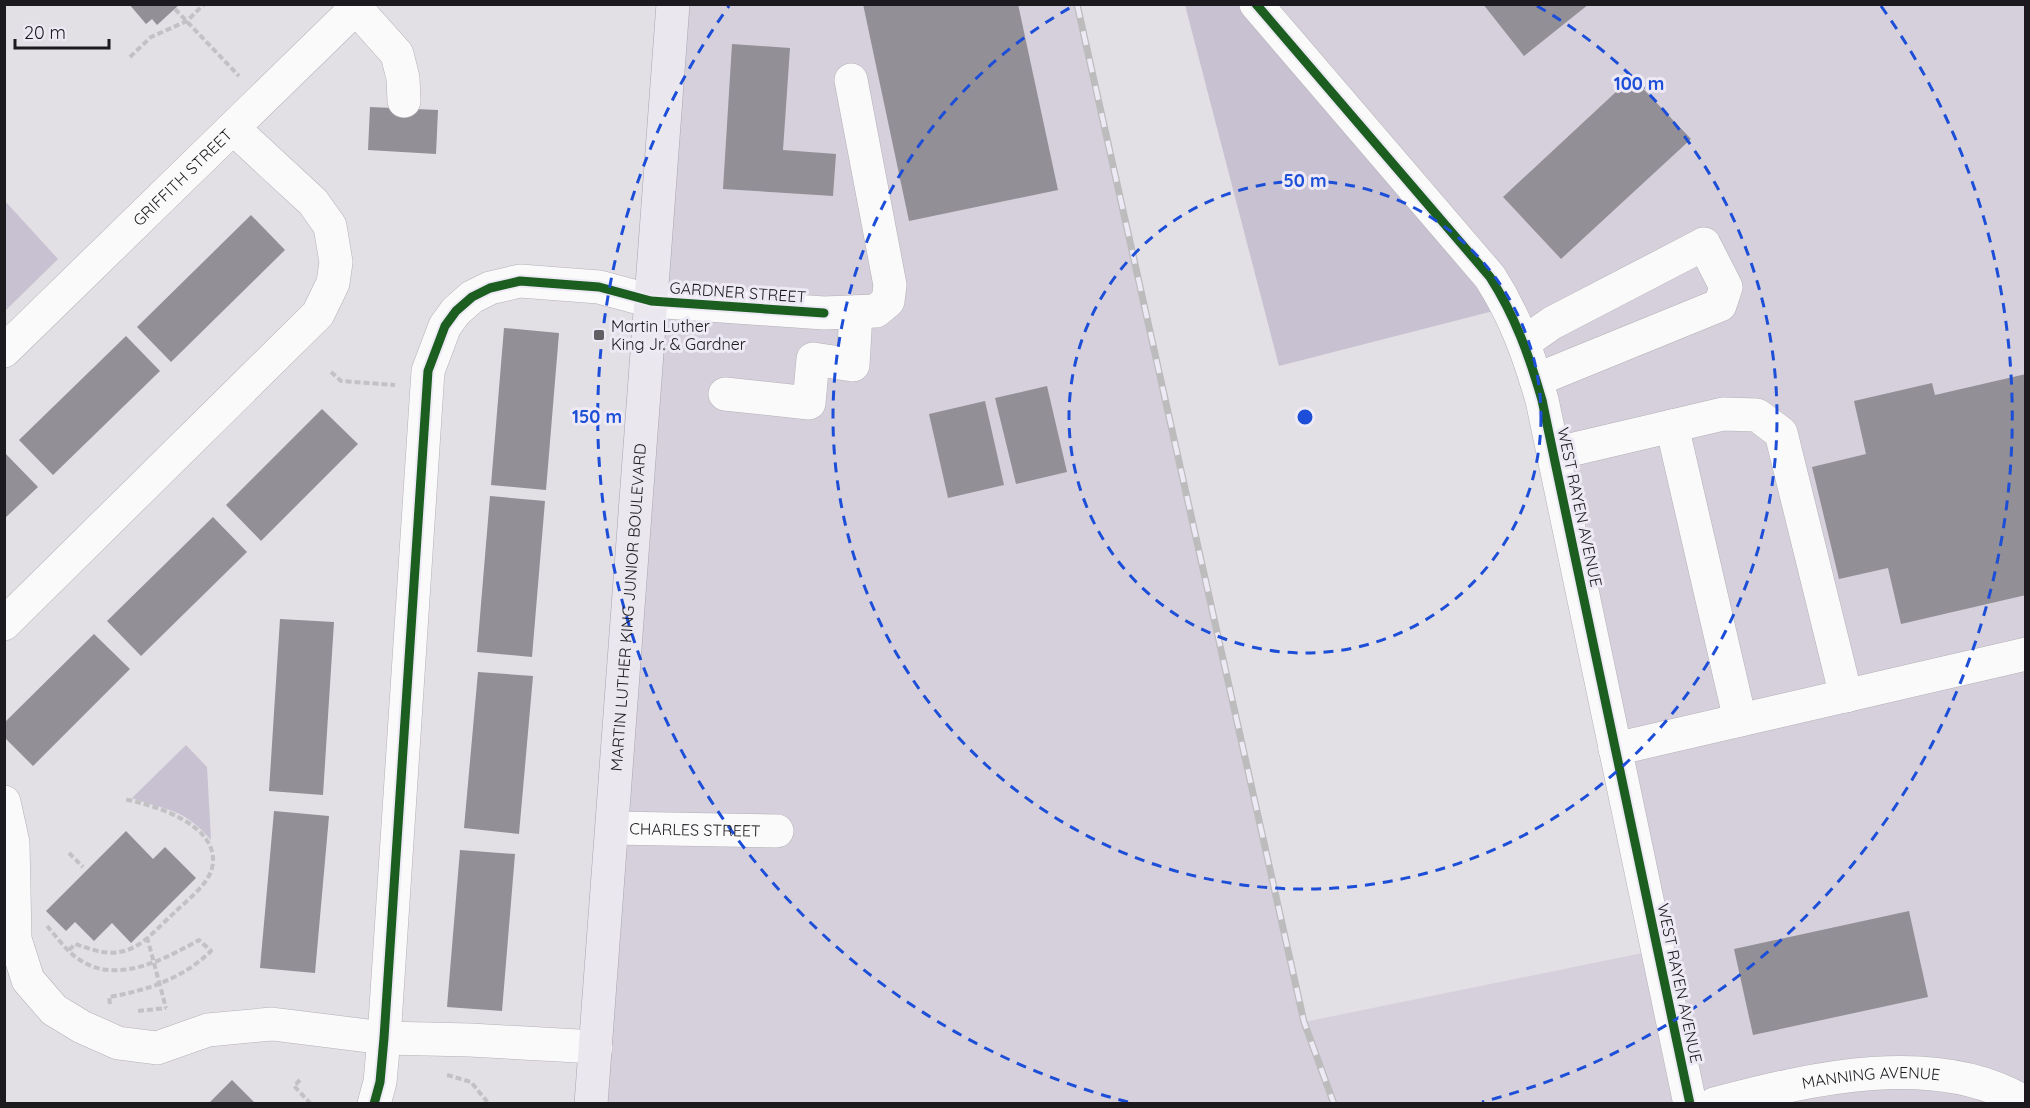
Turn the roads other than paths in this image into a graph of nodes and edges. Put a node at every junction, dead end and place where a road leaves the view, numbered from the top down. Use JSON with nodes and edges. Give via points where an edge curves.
{"nodes":[{"id":1,"x":673,"y":4,"type":"edge"},
{"id":2,"x":358,"y":6,"type":"edge"},
{"id":3,"x":1270,"y":10,"type":"edge"},
{"id":4,"x":851,"y":80,"type":"dead end"},
{"id":5,"x":404,"y":101,"type":"dead end"},
{"id":6,"x":233,"y":128,"type":"junction"},
{"id":7,"x":651,"y":301,"type":"junction"},
{"id":8,"x":856,"y":312,"type":"junction"},
{"id":9,"x":1525,"y":342,"type":"junction"},
{"id":10,"x":4,"y":351,"type":"edge"},
{"id":11,"x":1536,"y":380,"type":"junction"},
{"id":12,"x":725,"y":394,"type":"dead end"},
{"id":13,"x":1672,"y":426,"type":"junction"},
{"id":14,"x":1553,"y":454,"type":"junction"},
{"id":15,"x":4,"y":624,"type":"edge"},
{"id":16,"x":2025,"y":654,"type":"edge"},
{"id":17,"x":1846,"y":696,"type":"junction"},
{"id":18,"x":1740,"y":720,"type":"junction"},
{"id":19,"x":1616,"y":749,"type":"junction"},
{"id":20,"x":4,"y":802,"type":"edge"},
{"id":21,"x":613,"y":828,"type":"junction"},
{"id":22,"x":777,"y":831,"type":"dead end"},
{"id":23,"x":384,"y":1038,"type":"junction"},
{"id":24,"x":596,"y":1047,"type":"junction"},
{"id":25,"x":2025,"y":1103,"type":"edge"},
{"id":26,"x":374,"y":1104,"type":"edge"},
{"id":27,"x":591,"y":1104,"type":"edge"},
{"id":28,"x":1690,"y":1104,"type":"edge"},
{"id":29,"x":1714,"y":1104,"type":"edge"}],
"edges":[{"from":1,"to":7,"type":"main road","name":"MARTIN LUTHER KING JUNIOR BOULEVARD"},
{"from":2,"to":5,"type":"street","via":[[397,54]]},
{"from":2,"to":6,"type":"street","name":"GRIFFITH STREET"},
{"from":3,"to":9,"type":"street","name":"WEST RAYEN AVENUE","via":[[1490,277]]},
{"from":4,"to":8,"type":"street","name":"GARDNER STREET","via":[[890,285],[888,301],[876,311]]},
{"from":6,"to":10,"type":"street","name":"GRIFFITH STREET"},
{"from":6,"to":15,"type":"street","via":[[313,202],[330,225],[336,262],[333,284],[318,314]]},
{"from":7,"to":8,"type":"street","name":"GARDNER STREET"},
{"from":7,"to":21,"type":"main road","name":"MARTIN LUTHER KING JUNIOR BOULEVARD"},
{"from":7,"to":23,"type":"street","name":"GARDNER STREET","via":[[599,287],[520,280],[472,297],[451,318],[435,348],[428,371]]},
{"from":8,"to":12,"type":"street","via":[[853,365],[813,360],[809,403]]},
{"from":9,"to":11,"type":"street","name":"WEST RAYEN AVENUE"},
{"from":9,"to":11,"type":"street","via":[[1552,323],[1704,244],[1726,287],[1720,305]]},
{"from":11,"to":14,"type":"street","name":"WEST RAYEN AVENUE"},
{"from":13,"to":14,"type":"street"},
{"from":13,"to":17,"type":"street","via":[[1723,414],[1757,415],[1781,433]]},
{"from":13,"to":18,"type":"street"},
{"from":14,"to":19,"type":"street","name":"WEST RAYEN AVENUE"},
{"from":16,"to":17,"type":"street"},
{"from":17,"to":18,"type":"street"},
{"from":18,"to":19,"type":"street"},
{"from":19,"to":28,"type":"street","name":"WEST RAYEN AVENUE"},
{"from":20,"to":23,"type":"street","via":[[13,843],[15,939],[28,980],[54,1010],[118,1043],[157,1048],[208,1030],[272,1024]]},
{"from":21,"to":22,"type":"street","name":"CHARLES STREET"},
{"from":21,"to":24,"type":"main road","name":"MARTIN LUTHER KING JUNIOR BOULEVARD"},
{"from":23,"to":24,"type":"street"},
{"from":23,"to":26,"type":"street","name":"GARDNER STREET"},
{"from":24,"to":27,"type":"main road","name":"MARTIN LUTHER KING JUNIOR BOULEVARD"},
{"from":25,"to":29,"type":"street","name":"MANNING AVENUE","via":[[1968,1080],[1908,1073],[1850,1074],[1786,1085]]}]}
